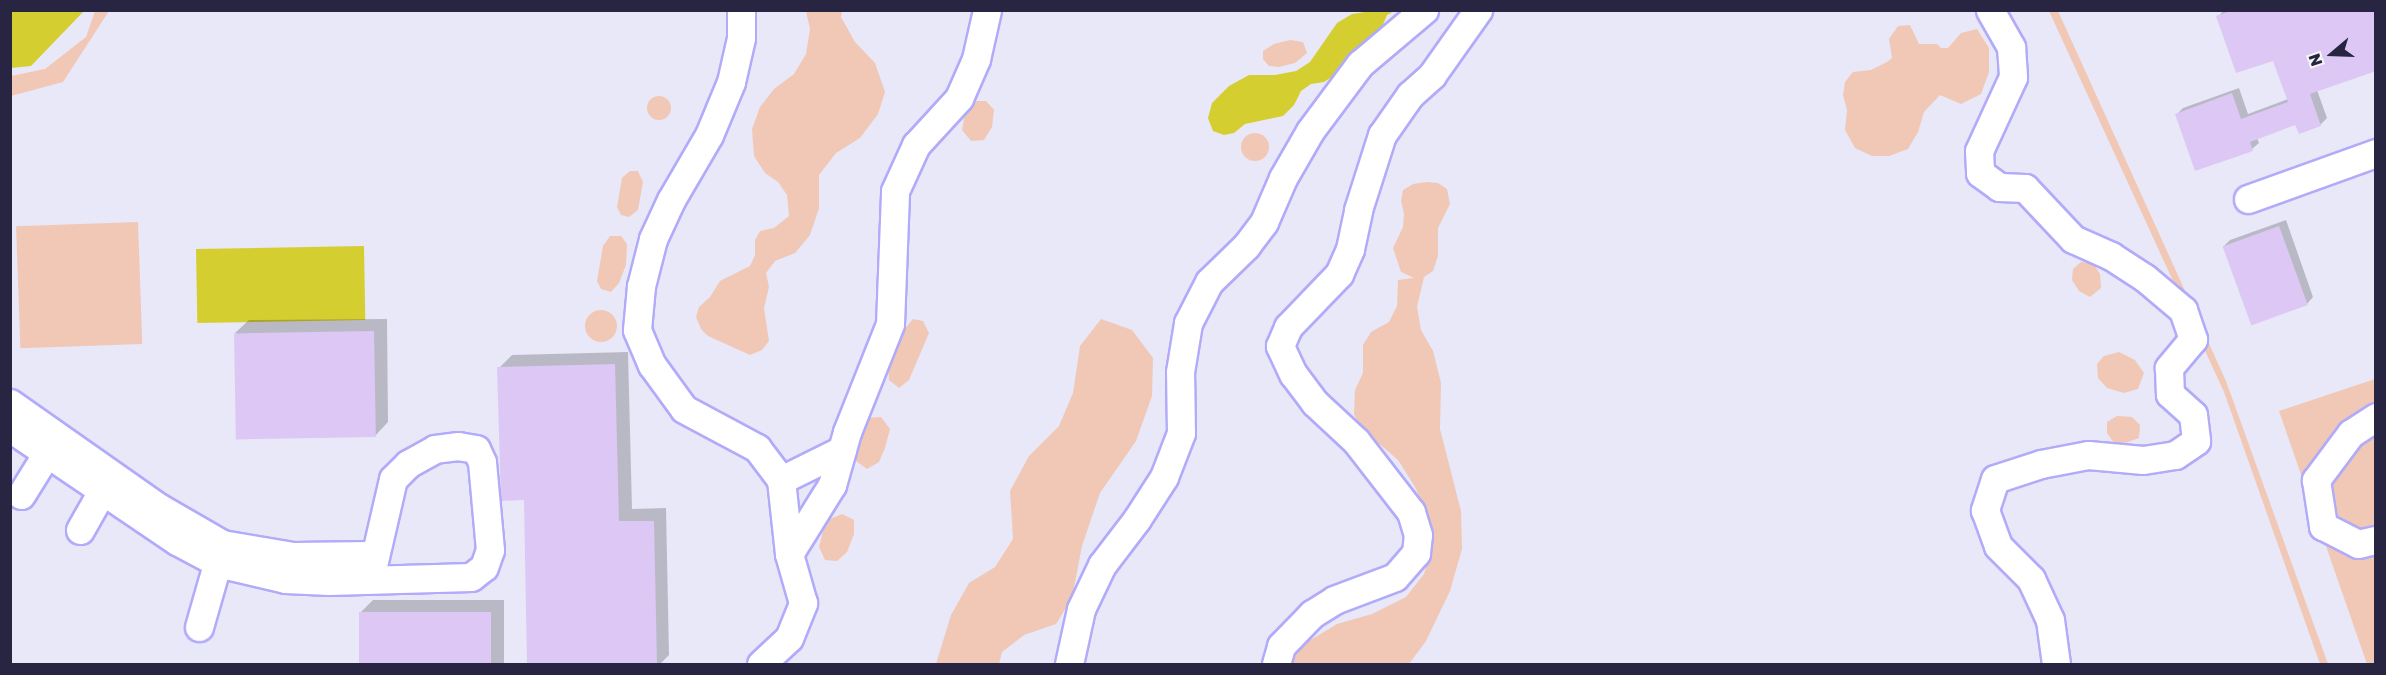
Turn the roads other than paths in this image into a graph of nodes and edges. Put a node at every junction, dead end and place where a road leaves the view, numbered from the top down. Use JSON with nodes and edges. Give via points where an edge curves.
{"nodes":[{"id":1,"x":741,"y":10,"type":"edge"},
{"id":2,"x":987,"y":10,"type":"edge"},
{"id":3,"x":1424,"y":10,"type":"edge"},
{"id":4,"x":1478,"y":10,"type":"edge"},
{"id":5,"x":1990,"y":10,"type":"edge"},
{"id":6,"x":2376,"y":153,"type":"edge"},
{"id":7,"x":2248,"y":199,"type":"dead end"},
{"id":8,"x":10,"y":403,"type":"edge"},
{"id":9,"x":2376,"y":417,"type":"edge"},
{"id":10,"x":10,"y":428,"type":"edge"},
{"id":11,"x":52,"y":443,"type":"junction"},
{"id":12,"x":842,"y":450,"type":"junction"},
{"id":13,"x":781,"y":480,"type":"junction"},
{"id":14,"x":107,"y":482,"type":"junction"},
{"id":15,"x":21,"y":495,"type":"dead end"},
{"id":16,"x":80,"y":530,"type":"dead end"},
{"id":17,"x":2376,"y":540,"type":"edge"},
{"id":18,"x":220,"y":554,"type":"junction"},
{"id":19,"x":789,"y":554,"type":"junction"},
{"id":20,"x":372,"y":567,"type":"junction"},
{"id":21,"x":199,"y":627,"type":"dead end"},
{"id":22,"x":761,"y":664,"type":"edge"},
{"id":23,"x":1069,"y":664,"type":"edge"},
{"id":24,"x":1276,"y":664,"type":"edge"},
{"id":25,"x":2056,"y":664,"type":"edge"}],
"edges":[{"from":1,"to":13,"type":"street","via":[[741,38],[731,82],[710,135],[670,200],[653,239],[641,286],[637,330],[652,365],[684,410],[757,448]]},
{"from":2,"to":12,"type":"street","via":[[976,59],[959,98],[916,145],[895,191],[890,324]]},
{"from":3,"to":23,"type":"street","via":[[1360,64],[1310,131],[1282,178],[1264,222],[1209,282],[1188,323],[1180,372],[1180,433],[1164,477],[1102,565],[1081,609]]},
{"from":4,"to":24,"type":"street","via":[[1432,75],[1410,95],[1382,135],[1350,249],[1339,274],[1288,327],[1280,346],[1293,374],[1368,455],[1411,512],[1418,535],[1416,554],[1395,577],[1334,600],[1312,614],[1281,646]]},
{"from":5,"to":25,"type":"street","via":[[2011,47],[2013,77],[1979,151],[1980,173],[1999,188],[2025,188],[2073,239],[2111,256],[2145,278],[2183,310],[2193,339],[2169,368],[2170,394],[2193,415],[2196,441],[2175,456],[2143,460],[2088,455],[2041,464],[1995,480],[1985,510],[1998,546],[2031,579],[2045,609]]},
{"from":6,"to":7,"type":"street"},
{"from":8,"to":11,"type":"street"},
{"from":9,"to":17,"type":"street","via":[[2350,433],[2316,480],[2323,526],[2358,543]]},
{"from":10,"to":11,"type":"street"},
{"from":11,"to":14,"type":"street"},
{"from":11,"to":15,"type":"street"},
{"from":12,"to":13,"type":"street"},
{"from":12,"to":19,"type":"street","via":[[832,485]]},
{"from":13,"to":19,"type":"street"},
{"from":14,"to":16,"type":"street"},
{"from":14,"to":18,"type":"street","via":[[177,541]]},
{"from":18,"to":20,"type":"street","via":[[285,579],[329,581]]},
{"from":18,"to":21,"type":"street"},
{"from":19,"to":22,"type":"street","via":[[803,603],[789,638]]},
{"from":20,"to":20,"type":"street","via":[[393,479],[408,464],[435,449],[476,448],[482,462],[490,550],[484,567],[471,577]]}]}
